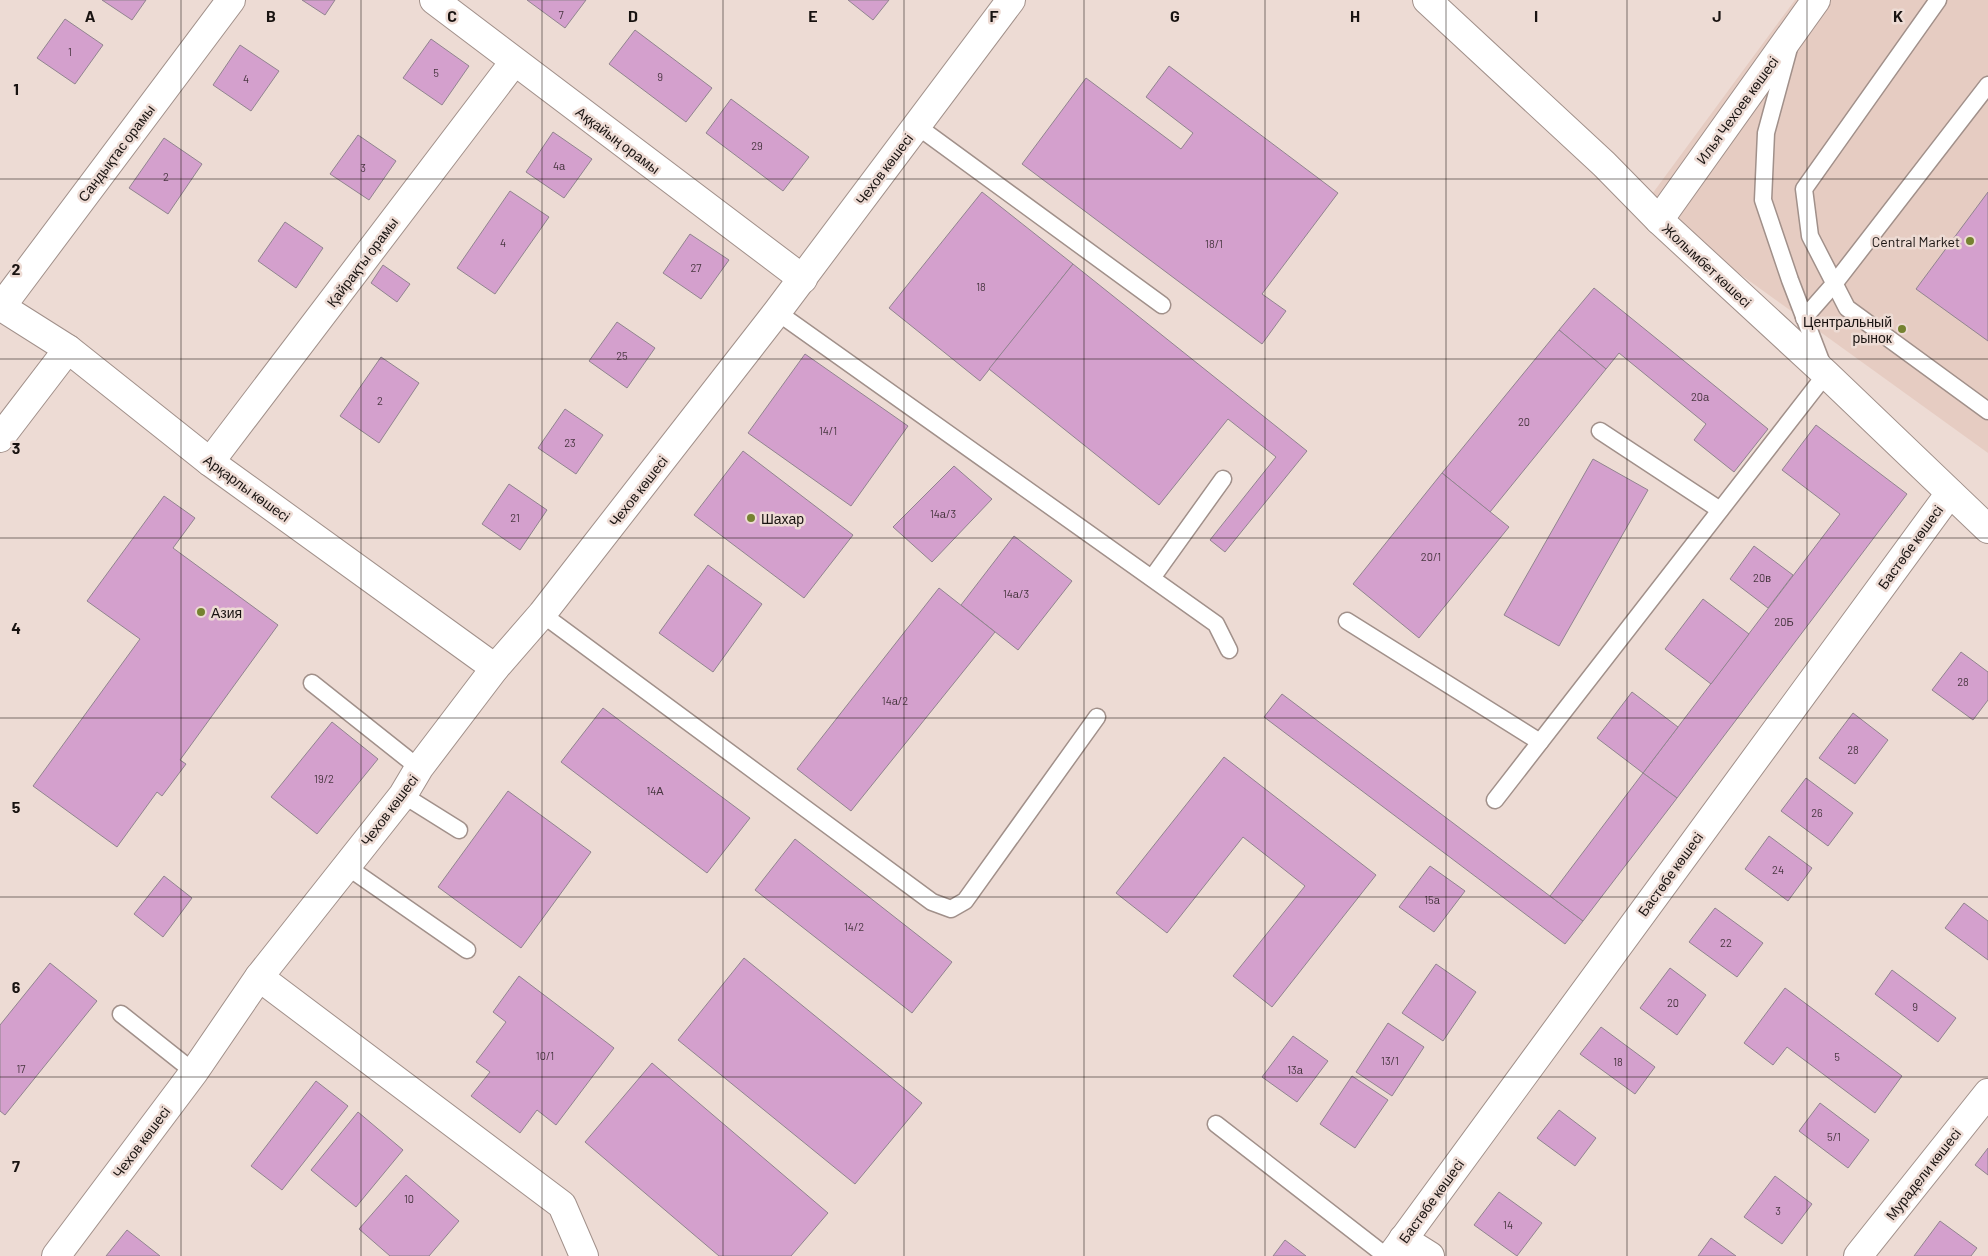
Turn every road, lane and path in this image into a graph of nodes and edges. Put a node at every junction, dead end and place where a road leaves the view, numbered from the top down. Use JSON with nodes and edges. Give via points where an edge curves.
{"nodes":[{"id":1,"x":231,"y":0,"type":"edge"},
{"id":2,"x":434,"y":0,"type":"edge"},
{"id":3,"x":1011,"y":0,"type":"edge"},
{"id":4,"x":1428,"y":0,"type":"edge"},
{"id":5,"x":1816,"y":0,"type":"edge"},
{"id":6,"x":1938,"y":0,"type":"edge"},
{"id":7,"x":1793,"y":32,"type":"junction"},
{"id":8,"x":514,"y":62,"type":"junction"},
{"id":9,"x":1988,"y":85,"type":"edge"},
{"id":10,"x":917,"y":126,"type":"junction"},
{"id":11,"x":1658,"y":220,"type":"junction"},
{"id":12,"x":803,"y":278,"type":"junction"},
{"id":13,"x":1834,"y":284,"type":"junction"},
{"id":14,"x":1162,"y":305,"type":"dead end"},
{"id":15,"x":0,"y":307,"type":"edge"},
{"id":16,"x":778,"y":312,"type":"junction"},
{"id":17,"x":1804,"y":318,"type":"junction"},
{"id":18,"x":68,"y":349,"type":"junction"},
{"id":19,"x":1826,"y":374,"type":"junction"},
{"id":20,"x":1988,"y":411,"type":"edge"},
{"id":21,"x":1600,"y":430,"type":"dead end"},
{"id":22,"x":0,"y":438,"type":"edge"},
{"id":23,"x":210,"y":462,"type":"junction"},
{"id":24,"x":1223,"y":479,"type":"dead end"},
{"id":25,"x":1950,"y":493,"type":"junction"},
{"id":26,"x":1720,"y":510,"type":"junction"},
{"id":27,"x":1988,"y":529,"type":"edge"},
{"id":28,"x":1152,"y":578,"type":"junction"},
{"id":29,"x":542,"y":614,"type":"junction"},
{"id":30,"x":1347,"y":620,"type":"dead end"},
{"id":31,"x":1229,"y":650,"type":"dead end"},
{"id":32,"x":496,"y":668,"type":"junction"},
{"id":33,"x":312,"y":683,"type":"dead end"},
{"id":34,"x":1097,"y":717,"type":"dead end"},
{"id":35,"x":1540,"y":742,"type":"junction"},
{"id":36,"x":420,"y":768,"type":"junction"},
{"id":37,"x":403,"y":795,"type":"junction"},
{"id":38,"x":1495,"y":800,"type":"dead end"},
{"id":39,"x":459,"y":830,"type":"dead end"},
{"id":40,"x":346,"y":866,"type":"junction"},
{"id":41,"x":467,"y":950,"type":"dead end"},
{"id":42,"x":259,"y":977,"type":"junction"},
{"id":43,"x":121,"y":1014,"type":"dead end"},
{"id":44,"x":194,"y":1072,"type":"junction"},
{"id":45,"x":1988,"y":1093,"type":"edge"},
{"id":46,"x":1216,"y":1124,"type":"dead end"},
{"id":47,"x":1393,"y":1250,"type":"edge"},
{"id":48,"x":56,"y":1256,"type":"edge"},
{"id":49,"x":584,"y":1256,"type":"edge"},
{"id":50,"x":1430,"y":1256,"type":"edge"},
{"id":51,"x":1858,"y":1256,"type":"edge"}],
"edges":[{"from":1,"to":15,"type":"street","name":"Сандықтас орамы"},
{"from":2,"to":8,"type":"street","name":"Аққайың орамы"},
{"from":3,"to":10,"type":"street","name":"Чехов көшесі"},
{"from":4,"to":11,"type":"street","name":"Жолымбет көшесі","via":[[1604,164]]},
{"from":5,"to":7,"type":"street","name":"Илья Чехоев көшесі"},
{"from":6,"to":13,"type":"lane","via":[[1804,189],[1810,236]]},
{"from":7,"to":11,"type":"street","name":"Илья Чехоев көшесі"},
{"from":7,"to":17,"type":"lane","via":[[1766,133],[1763,200]]},
{"from":8,"to":12,"type":"street","name":"Аққайың орамы"},
{"from":8,"to":23,"type":"street","name":"Қайрақты орамы"},
{"from":9,"to":13,"type":"lane"},
{"from":10,"to":12,"type":"street","name":"Чехов көшесі"},
{"from":10,"to":14,"type":"lane"},
{"from":11,"to":19,"type":"street","name":"Жолымбет көшесі"},
{"from":12,"to":16,"type":"street","name":"Чехов көшесі"},
{"from":13,"to":17,"type":"lane"},
{"from":13,"to":20,"type":"lane","via":[[1847,308]]},
{"from":15,"to":18,"type":"street","name":"Арқарлы көшесі"},
{"from":16,"to":28,"type":"lane"},
{"from":16,"to":29,"type":"street","name":"Чехов көшесі"},
{"from":17,"to":19,"type":"lane"},
{"from":18,"to":22,"type":"street"},
{"from":18,"to":23,"type":"street","name":"Арқарлы көшесі"},
{"from":19,"to":25,"type":"street","name":"Жолымбет көшесі"},
{"from":19,"to":26,"type":"lane"},
{"from":21,"to":26,"type":"lane"},
{"from":23,"to":32,"type":"street","name":"Арқарлы көшесі"},
{"from":24,"to":28,"type":"lane"},
{"from":25,"to":27,"type":"street","name":"Жолымбет көшесі"},
{"from":25,"to":47,"type":"street","name":"Бастөбе көшесі"},
{"from":26,"to":35,"type":"lane"},
{"from":28,"to":31,"type":"lane","via":[[1216,624]]},
{"from":29,"to":32,"type":"street","name":"Чехов көшесі"},
{"from":29,"to":34,"type":"lane","via":[[932,902],[951,908],[964,901]]},
{"from":30,"to":35,"type":"lane"},
{"from":32,"to":36,"type":"street","name":"Чехов көшесі"},
{"from":33,"to":36,"type":"lane"},
{"from":35,"to":38,"type":"lane"},
{"from":36,"to":37,"type":"street","name":"Чехов көшесі"},
{"from":37,"to":39,"type":"lane"},
{"from":37,"to":40,"type":"street","name":"Чехов көшесі"},
{"from":40,"to":41,"type":"lane"},
{"from":40,"to":42,"type":"street","name":"Чехов көшесі"},
{"from":42,"to":44,"type":"street","name":"Чехов көшесі"},
{"from":42,"to":49,"type":"street","via":[[562,1205]]},
{"from":43,"to":44,"type":"lane"},
{"from":44,"to":48,"type":"street","name":"Чехов көшесі"},
{"from":45,"to":51,"type":"street","name":"Мурадели көшесі"},
{"from":46,"to":47,"type":"lane"},
{"from":47,"to":50,"type":"street"}]}
